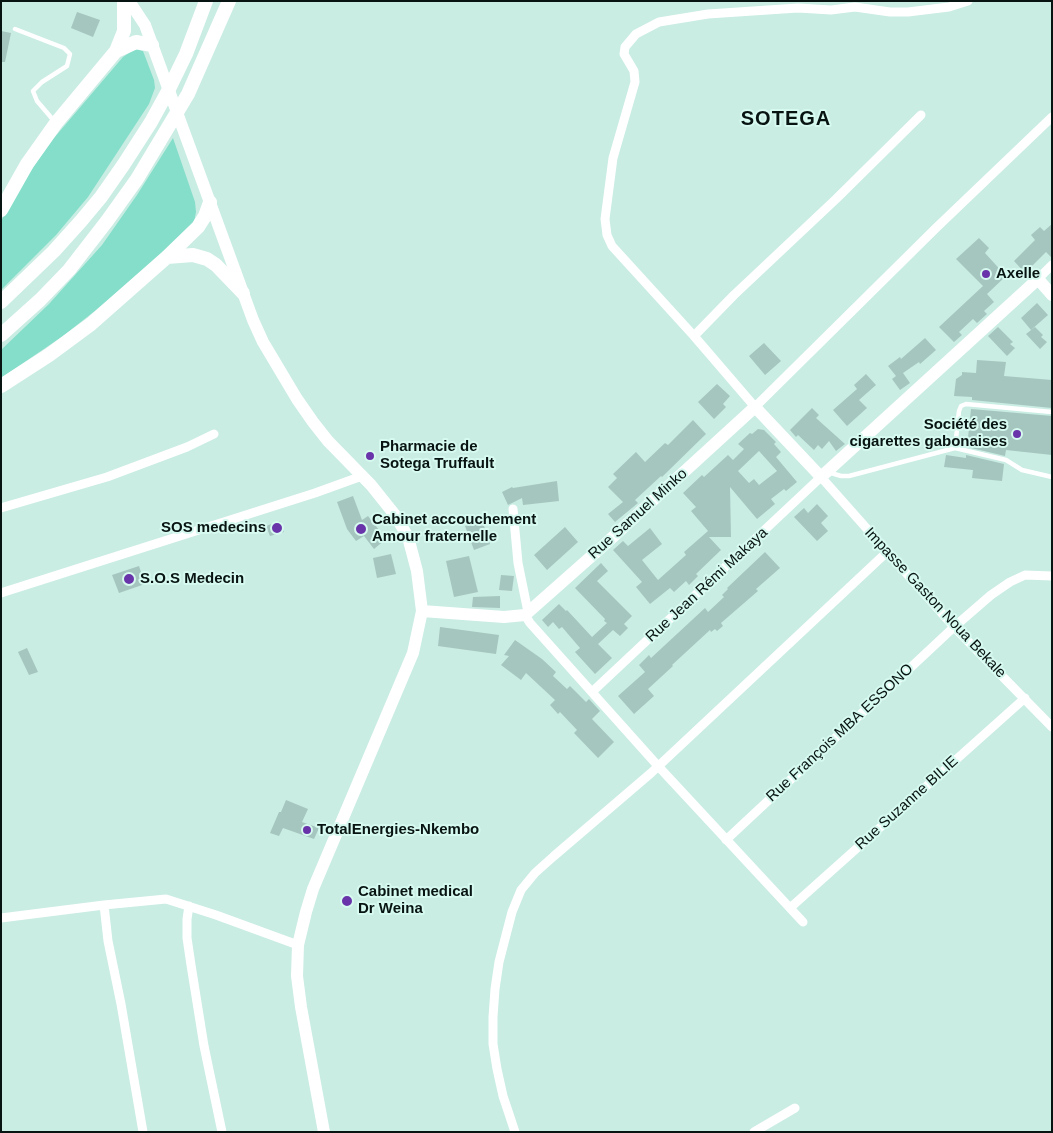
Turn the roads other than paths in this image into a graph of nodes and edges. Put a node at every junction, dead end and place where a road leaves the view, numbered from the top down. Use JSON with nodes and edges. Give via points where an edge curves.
{"nodes":[{"id":1,"x":124,"y":1,"type":"edge"},
{"id":2,"x":129,"y":1,"type":"edge"},
{"id":3,"x":206,"y":1,"type":"edge"},
{"id":4,"x":229,"y":1,"type":"edge"},
{"id":5,"x":968,"y":1,"type":"edge"},
{"id":6,"x":15,"y":29,"type":"dead end"},
{"id":7,"x":152,"y":45,"type":"junction"},
{"id":8,"x":116,"y":51,"type":"junction"},
{"id":9,"x":920,"y":115,"type":"dead end"},
{"id":10,"x":1052,"y":117,"type":"edge"},
{"id":11,"x":56,"y":123,"type":"junction"},
{"id":12,"x":210,"y":202,"type":"junction"},
{"id":13,"x":1,"y":210,"type":"edge"},
{"id":14,"x":166,"y":258,"type":"junction"},
{"id":15,"x":1052,"y":265,"type":"edge"},
{"id":16,"x":1038,"y":279,"type":"junction"},
{"id":17,"x":244,"y":293,"type":"junction"},
{"id":18,"x":1052,"y":295,"type":"edge"},
{"id":19,"x":1,"y":302,"type":"edge"},
{"id":20,"x":1,"y":335,"type":"edge"},
{"id":21,"x":694,"y":336,"type":"junction"},
{"id":22,"x":1,"y":386,"type":"edge"},
{"id":23,"x":755,"y":407,"type":"junction"},
{"id":24,"x":1052,"y":412,"type":"edge"},
{"id":25,"x":214,"y":434,"type":"dead end"},
{"id":26,"x":955,"y":448,"type":"junction"},
{"id":27,"x":824,"y":474,"type":"junction"},
{"id":28,"x":362,"y":476,"type":"junction"},
{"id":29,"x":1052,"y":476,"type":"edge"},
{"id":30,"x":1,"y":508,"type":"edge"},
{"id":31,"x":513,"y":509,"type":"dead end"},
{"id":32,"x":887,"y":552,"type":"junction"},
{"id":33,"x":1052,"y":576,"type":"edge"},
{"id":34,"x":1,"y":594,"type":"edge"},
{"id":35,"x":422,"y":611,"type":"junction"},
{"id":36,"x":527,"y":614,"type":"junction"},
{"id":37,"x":954,"y":627,"type":"junction"},
{"id":38,"x":592,"y":692,"type":"junction"},
{"id":39,"x":1024,"y":698,"type":"junction"},
{"id":40,"x":1052,"y":727,"type":"edge"},
{"id":41,"x":658,"y":766,"type":"junction"},
{"id":42,"x":726,"y":840,"type":"junction"},
{"id":43,"x":104,"y":905,"type":"junction"},
{"id":44,"x":189,"y":906,"type":"junction"},
{"id":45,"x":790,"y":908,"type":"junction"},
{"id":46,"x":1,"y":918,"type":"edge"},
{"id":47,"x":803,"y":922,"type":"dead end"},
{"id":48,"x":298,"y":945,"type":"junction"},
{"id":49,"x":795,"y":1108,"type":"dead end"},
{"id":50,"x":142,"y":1132,"type":"edge"},
{"id":51,"x":222,"y":1132,"type":"edge"},
{"id":52,"x":324,"y":1132,"type":"edge"},
{"id":53,"x":515,"y":1132,"type":"edge"},
{"id":54,"x":754,"y":1132,"type":"edge"}],
"edges":[{"from":1,"to":8,"type":"main road","via":[[124,31]]},
{"from":2,"to":7,"type":"main road","via":[[141,17]]},
{"from":3,"to":19,"type":"main road","via":[[168,91],[124,164],[74,229]]},
{"from":4,"to":20,"type":"main road","via":[[188,94],[137,180],[69,270]]},
{"from":5,"to":21,"type":"street","via":[[908,12],[855,7],[708,14],[659,22],[636,34],[625,47],[624,54],[634,71],[635,82],[613,158],[605,219],[607,235],[612,246]]},
{"from":6,"to":11,"type":"lane","via":[[64,48],[70,54],[68,66],[33,91],[37,101]]},
{"from":7,"to":8,"type":"main road","via":[[136,42]]},
{"from":7,"to":12,"type":"main road"},
{"from":8,"to":11,"type":"main road"},
{"from":9,"to":21,"type":"street"},
{"from":10,"to":23,"type":"street"},
{"from":11,"to":13,"type":"main road","via":[[27,164]]},
{"from":12,"to":14,"type":"main road","via":[[198,227]]},
{"from":12,"to":17,"type":"main road"},
{"from":14,"to":17,"type":"main road","via":[[194,255],[207,259]]},
{"from":14,"to":22,"type":"main road","via":[[91,324]]},
{"from":15,"to":16,"type":"street"},
{"from":16,"to":18,"type":"main road"},
{"from":16,"to":27,"type":"main road"},
{"from":17,"to":28,"type":"main road","via":[[263,342],[297,399],[328,441]]},
{"from":21,"to":23,"type":"street"},
{"from":23,"to":27,"type":"main road"},
{"from":23,"to":36,"type":"main road","name":"Rue Samuel Minko"},
{"from":24,"to":26,"type":"lane","via":[[966,404],[959,411]]},
{"from":25,"to":30,"type":"street","via":[[107,477]]},
{"from":26,"to":27,"type":"lane","via":[[850,476]]},
{"from":26,"to":29,"type":"lane","via":[[1006,460],[1022,470]]},
{"from":27,"to":32,"type":"street","name":"Impasse Gaston Noua Bekale"},
{"from":27,"to":38,"type":"street","name":"Rue Jean Rémi Makaya"},
{"from":28,"to":34,"type":"street"},
{"from":28,"to":35,"type":"main road","via":[[384,500],[408,537],[418,571]]},
{"from":31,"to":36,"type":"street"},
{"from":32,"to":37,"type":"street","name":"Impasse Gaston Noua Bekale"},
{"from":32,"to":41,"type":"street"},
{"from":33,"to":37,"type":"street","name":"Rue François MBA ESSONO","via":[[1024,576],[1010,582]]},
{"from":35,"to":36,"type":"main road","via":[[504,617]]},
{"from":35,"to":48,"type":"main road","via":[[412,653],[313,889]]},
{"from":36,"to":38,"type":"street","via":[[530,623]]},
{"from":37,"to":39,"type":"street","name":"Impasse Gaston Noua Bekale"},
{"from":37,"to":42,"type":"street","name":"Rue François MBA ESSONO"},
{"from":38,"to":41,"type":"street"},
{"from":39,"to":40,"type":"street","name":"Impasse Gaston Noua Bekale"},
{"from":39,"to":45,"type":"street","name":"Rue Suzanne BILIE"},
{"from":41,"to":42,"type":"street"},
{"from":41,"to":53,"type":"street","via":[[535,873],[521,890],[512,912],[494,989],[493,1044],[503,1096]]},
{"from":42,"to":45,"type":"street"},
{"from":43,"to":44,"type":"street","via":[[166,899]]},
{"from":43,"to":46,"type":"street"},
{"from":43,"to":50,"type":"street"},
{"from":44,"to":48,"type":"street"},
{"from":44,"to":51,"type":"street","via":[[187,938]]},
{"from":45,"to":47,"type":"street"},
{"from":48,"to":52,"type":"main road","via":[[301,1007]]},
{"from":49,"to":54,"type":"street"}]}
